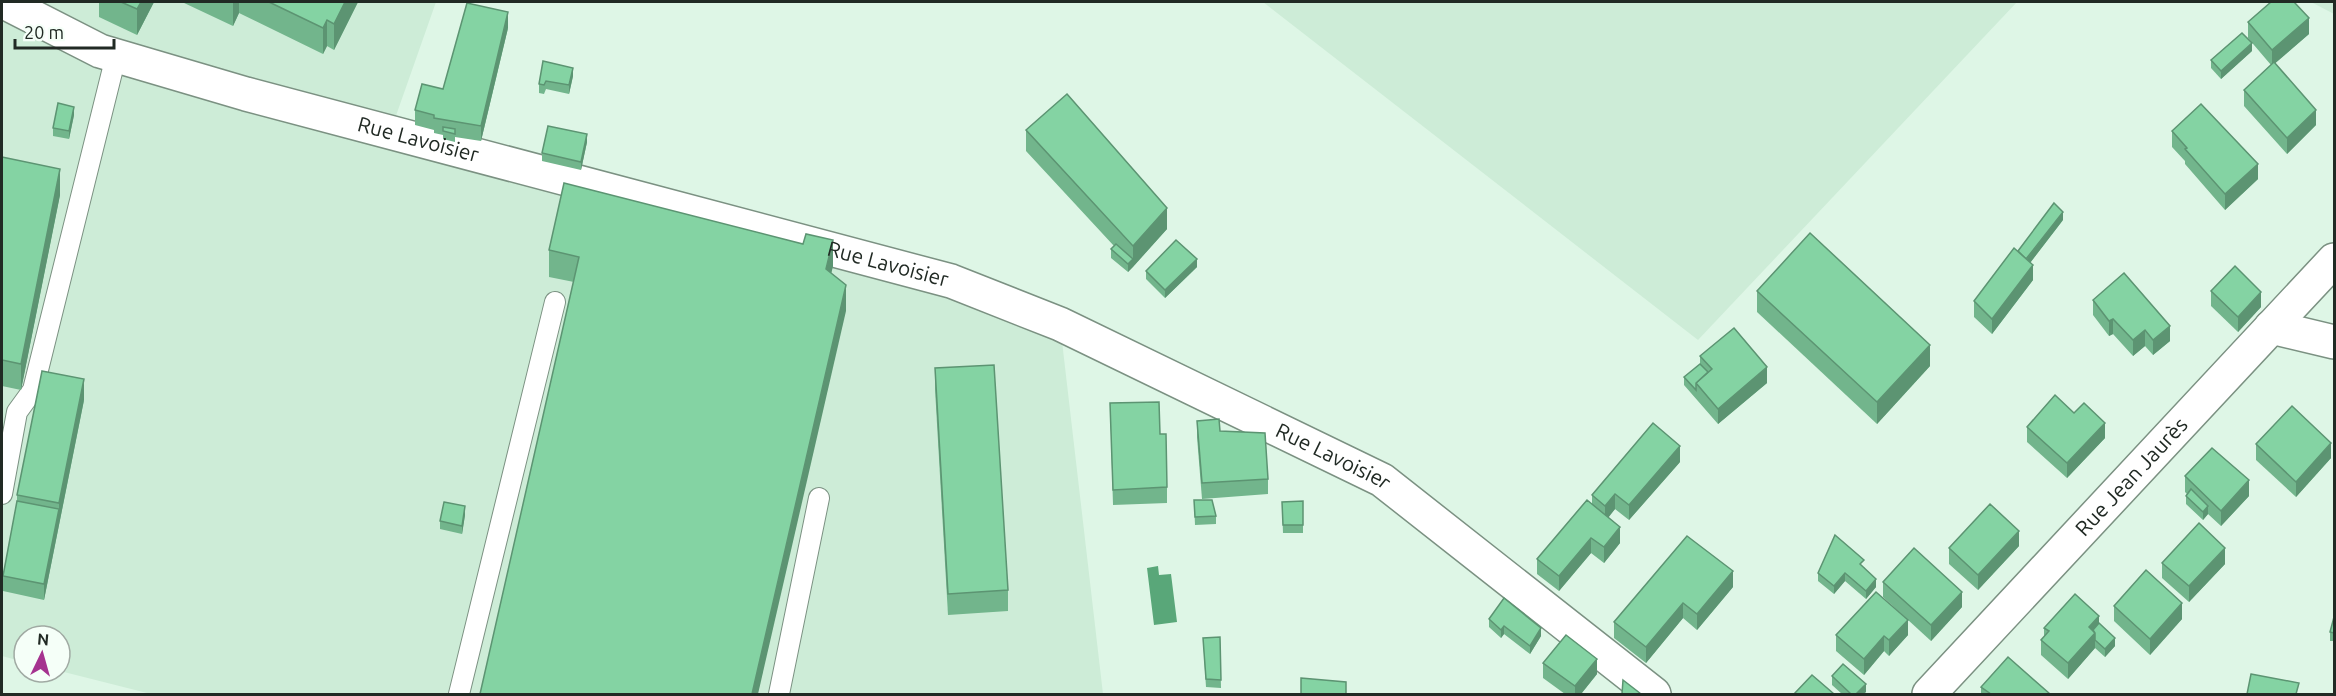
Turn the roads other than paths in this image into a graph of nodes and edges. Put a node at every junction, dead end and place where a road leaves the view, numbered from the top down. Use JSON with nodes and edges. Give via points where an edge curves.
{"nodes":[{"id":1,"x":4,"y":2,"type":"edge"},
{"id":2,"x":116,"y":56,"type":"junction"},
{"id":3,"x":2334,"y":260,"type":"edge"},
{"id":4,"x":555,"y":302,"type":"dead end"},
{"id":5,"x":2271,"y":327,"type":"junction"},
{"id":6,"x":2334,"y":342,"type":"edge"},
{"id":7,"x":2,"y":494,"type":"edge"},
{"id":8,"x":819,"y":498,"type":"dead end"},
{"id":9,"x":459,"y":694,"type":"edge"},
{"id":10,"x":780,"y":694,"type":"edge"},
{"id":11,"x":1654,"y":694,"type":"edge"},
{"id":12,"x":1929,"y":694,"type":"edge"}],
"edges":[{"from":1,"to":2,"type":"street","name":"Rue Lavoisier"},
{"from":2,"to":7,"type":"lane","via":[[33,390],[17,411]]},
{"from":2,"to":11,"type":"street","name":"Rue Lavoisier","via":[[951,281],[1060,324],[1382,480]]},
{"from":3,"to":5,"type":"street","name":"Rue Jean Jaurès"},
{"from":4,"to":9,"type":"lane"},
{"from":5,"to":6,"type":"street"},
{"from":5,"to":12,"type":"street","name":"Rue Jean Jaurès"},
{"from":8,"to":10,"type":"lane"}]}
